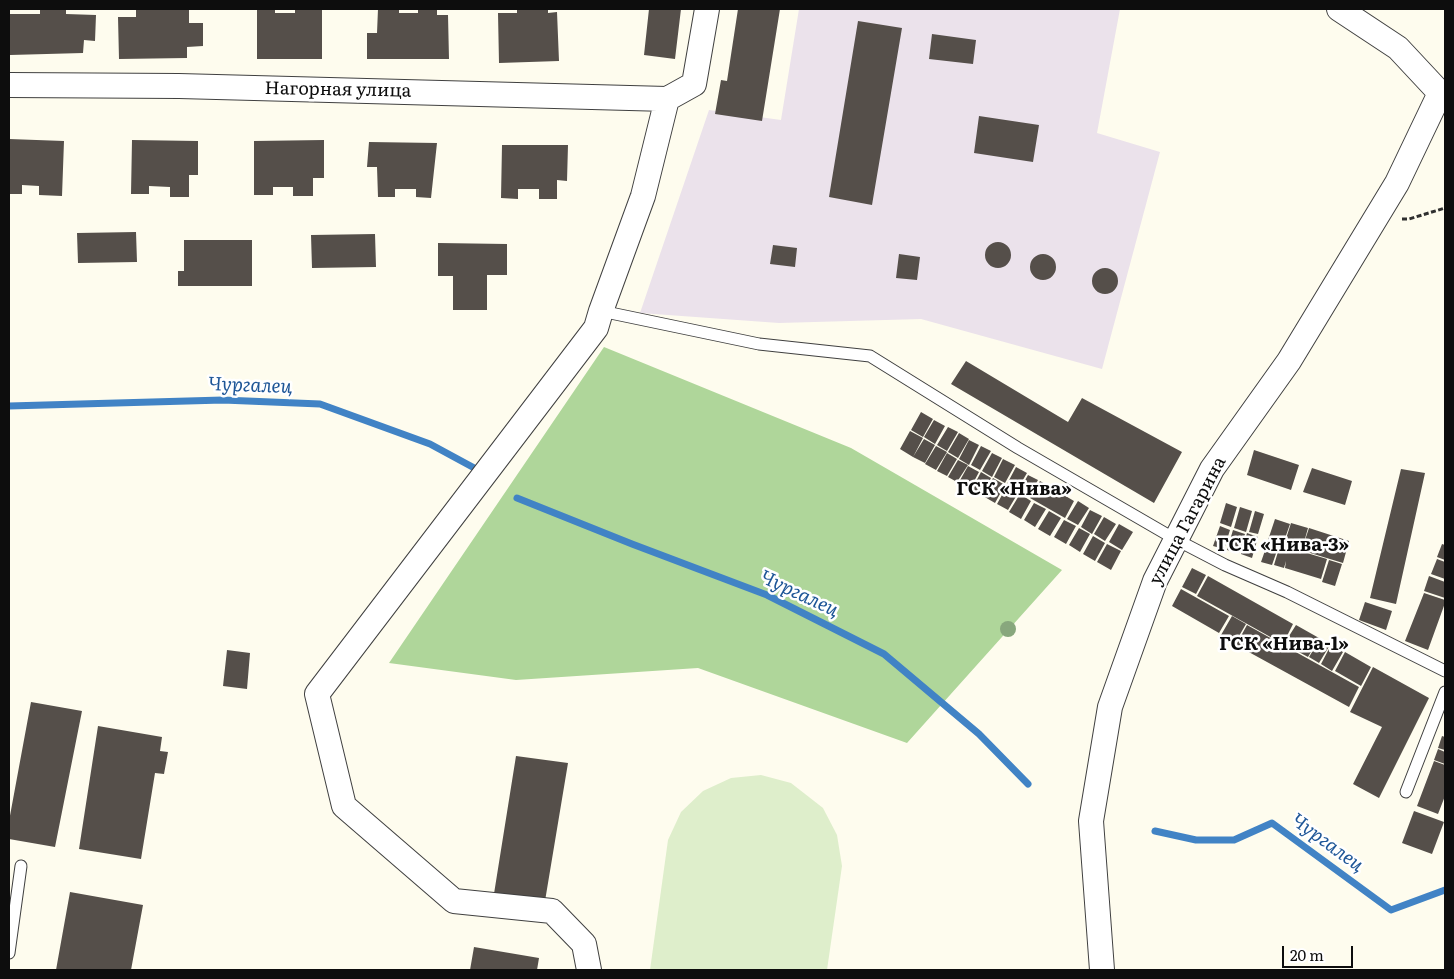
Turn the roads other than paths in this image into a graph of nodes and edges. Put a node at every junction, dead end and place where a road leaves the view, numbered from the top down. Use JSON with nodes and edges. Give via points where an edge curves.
{"nodes":[{"id":1,"x":707,"y":9,"type":"edge"},
{"id":2,"x":1340,"y":9,"type":"edge"},
{"id":3,"x":9,"y":85,"type":"edge"},
{"id":4,"x":1443,"y":88,"type":"edge"},
{"id":5,"x":667,"y":99,"type":"junction"},
{"id":6,"x":601,"y":311,"type":"junction"},
{"id":7,"x":1175,"y":539,"type":"junction"},
{"id":8,"x":1445,"y":671,"type":"edge"},
{"id":9,"x":1445,"y":692,"type":"edge"},
{"id":10,"x":1406,"y":792,"type":"dead end"},
{"id":11,"x":21,"y":866,"type":"dead end"},
{"id":12,"x":9,"y":953,"type":"edge"},
{"id":13,"x":589,"y":970,"type":"edge"},
{"id":14,"x":1102,"y":970,"type":"edge"}],
"edges":[{"from":1,"to":5,"type":"street","via":[[694,84]]},
{"from":2,"to":4,"type":"street","via":[[1398,48]]},
{"from":3,"to":5,"type":"street","name":"Нагорная улица","via":[[178,86]]},
{"from":4,"to":7,"type":"street","name":"улица Гагарина","via":[[1397,183],[1290,361],[1212,469]]},
{"from":5,"to":6,"type":"street","via":[[643,196]]},
{"from":6,"to":7,"type":"lane","via":[[759,344],[870,356],[1018,448]]},
{"from":6,"to":13,"type":"street","via":[[596,328],[317,694],[344,806],[454,901],[552,910],[584,944]]},
{"from":7,"to":8,"type":"lane"},
{"from":7,"to":14,"type":"street","name":"улица Гагарина","via":[[1155,581],[1110,707],[1091,821]]},
{"from":9,"to":10,"type":"lane"},
{"from":11,"to":12,"type":"lane"}]}
